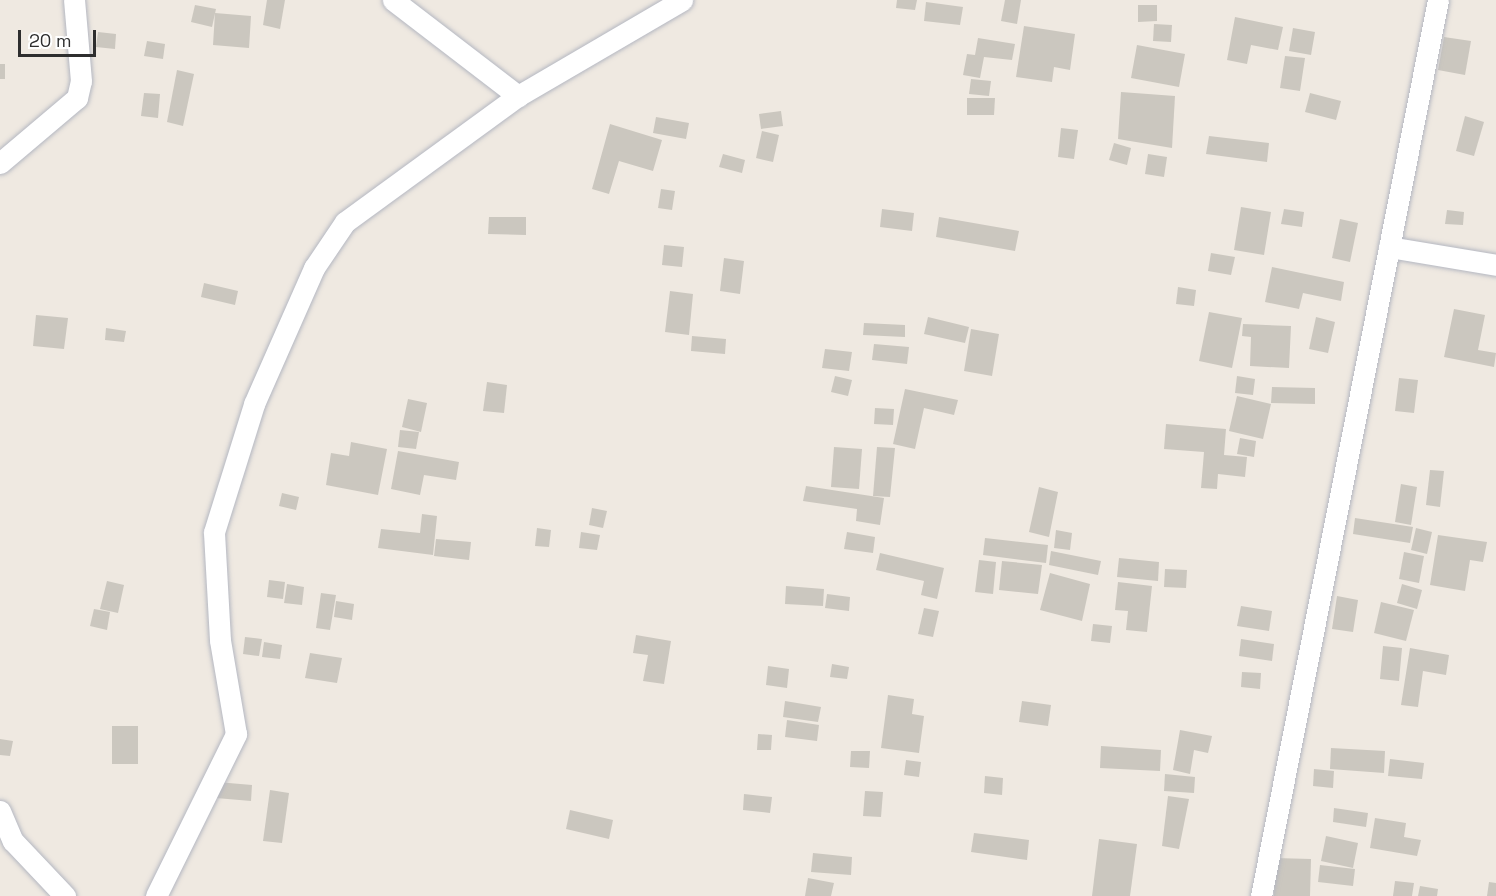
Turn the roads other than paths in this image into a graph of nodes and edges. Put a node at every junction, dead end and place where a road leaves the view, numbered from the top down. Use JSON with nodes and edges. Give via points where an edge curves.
{"nodes":[{"id":1,"x":74,"y":0,"type":"edge"},
{"id":2,"x":393,"y":0,"type":"edge"},
{"id":3,"x":682,"y":0,"type":"edge"},
{"id":4,"x":1438,"y":0,"type":"edge"},
{"id":5,"x":518,"y":96,"type":"junction"},
{"id":6,"x":0,"y":163,"type":"edge"},
{"id":7,"x":1389,"y":247,"type":"junction"},
{"id":8,"x":1496,"y":266,"type":"edge"},
{"id":9,"x":0,"y":811,"type":"edge"},
{"id":10,"x":65,"y":896,"type":"edge"},
{"id":11,"x":156,"y":896,"type":"edge"},
{"id":12,"x":1261,"y":896,"type":"edge"}],
"edges":[{"from":1,"to":6,"type":"street","via":[[81,81],[77,98]]},
{"from":2,"to":5,"type":"street"},
{"from":3,"to":5,"type":"street"},
{"from":4,"to":7,"type":"street"},
{"from":5,"to":11,"type":"street","via":[[345,222],[314,268],[254,404],[214,532],[220,640],[237,734]]},
{"from":7,"to":8,"type":"street"},
{"from":7,"to":12,"type":"street"},
{"from":9,"to":10,"type":"street","via":[[13,841]]}]}
